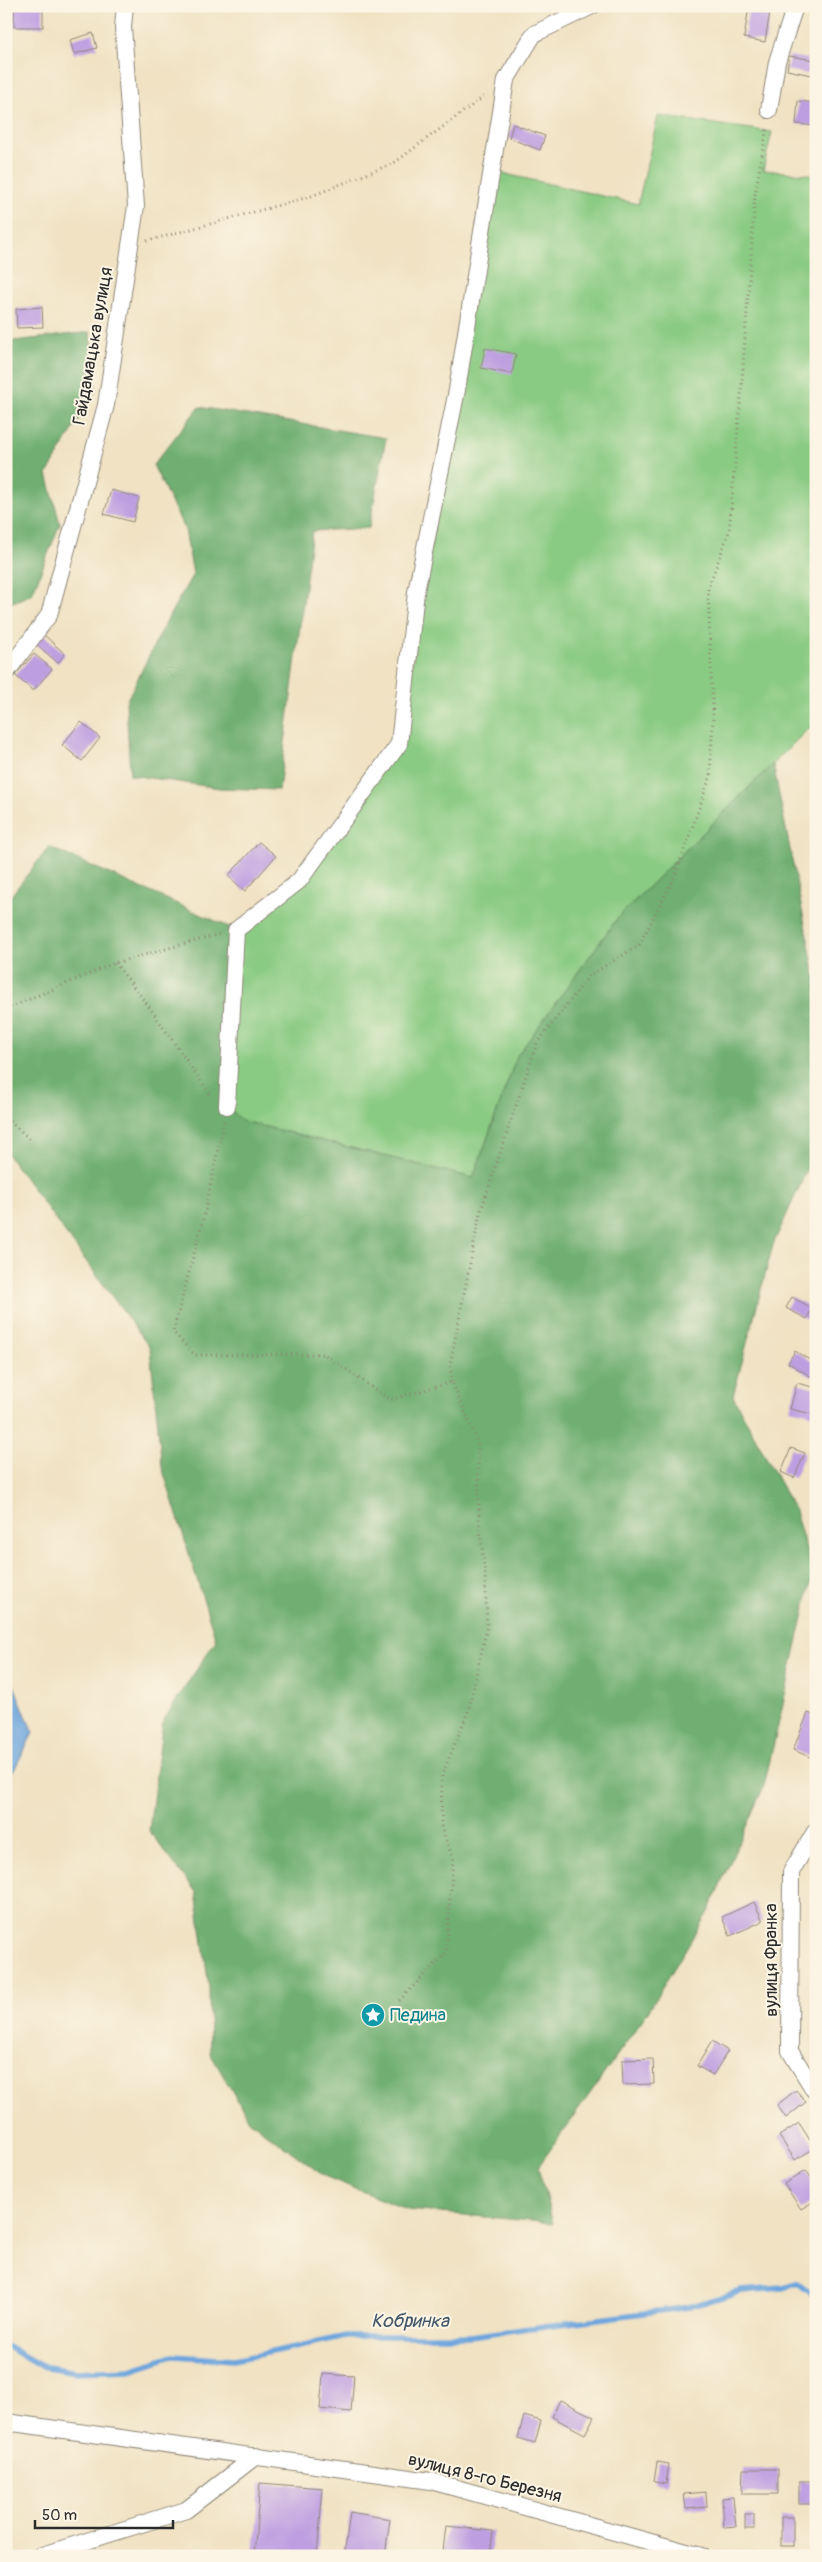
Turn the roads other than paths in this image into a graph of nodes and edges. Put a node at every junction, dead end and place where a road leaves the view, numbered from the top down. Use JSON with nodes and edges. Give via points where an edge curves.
{"nodes":[{"id":1,"x":125,"y":6,"type":"edge"},
{"id":2,"x":592,"y":6,"type":"edge"},
{"id":3,"x":795,"y":6,"type":"edge"},
{"id":4,"x":769,"y":110,"type":"road end"},
{"id":5,"x":6,"y":673,"type":"edge"},
{"id":6,"x":221,"y":1103,"type":"road end"},
{"id":7,"x":816,"y":1830,"type":"edge"},
{"id":8,"x":815,"y":2090,"type":"edge"},
{"id":9,"x":6,"y":2422,"type":"edge"},
{"id":10,"x":256,"y":2456,"type":"junction"},
{"id":11,"x":39,"y":2556,"type":"edge"},
{"id":12,"x":701,"y":2556,"type":"edge"}],
"edges":[{"from":1,"to":5,"type":"street","name":"Гайдамацька вулиця","via":[[123,27],[136,206],[106,404],[49,616]]},
{"from":2,"to":6,"type":"street","via":[[534,34],[506,80],[457,390],[416,592],[399,744],[299,881],[236,930]]},
{"from":3,"to":4,"type":"street","via":[[777,62]]},
{"from":7,"to":8,"type":"street","name":"вулиця Франка","via":[[791,1872],[790,2051]]},
{"from":9,"to":10,"type":"street","name":"вулиця 8-го Березня"},
{"from":10,"to":11,"type":"street","via":[[186,2510]]},
{"from":10,"to":12,"type":"street","name":"вулиця 8-го Березня","via":[[431,2481]]}]}
